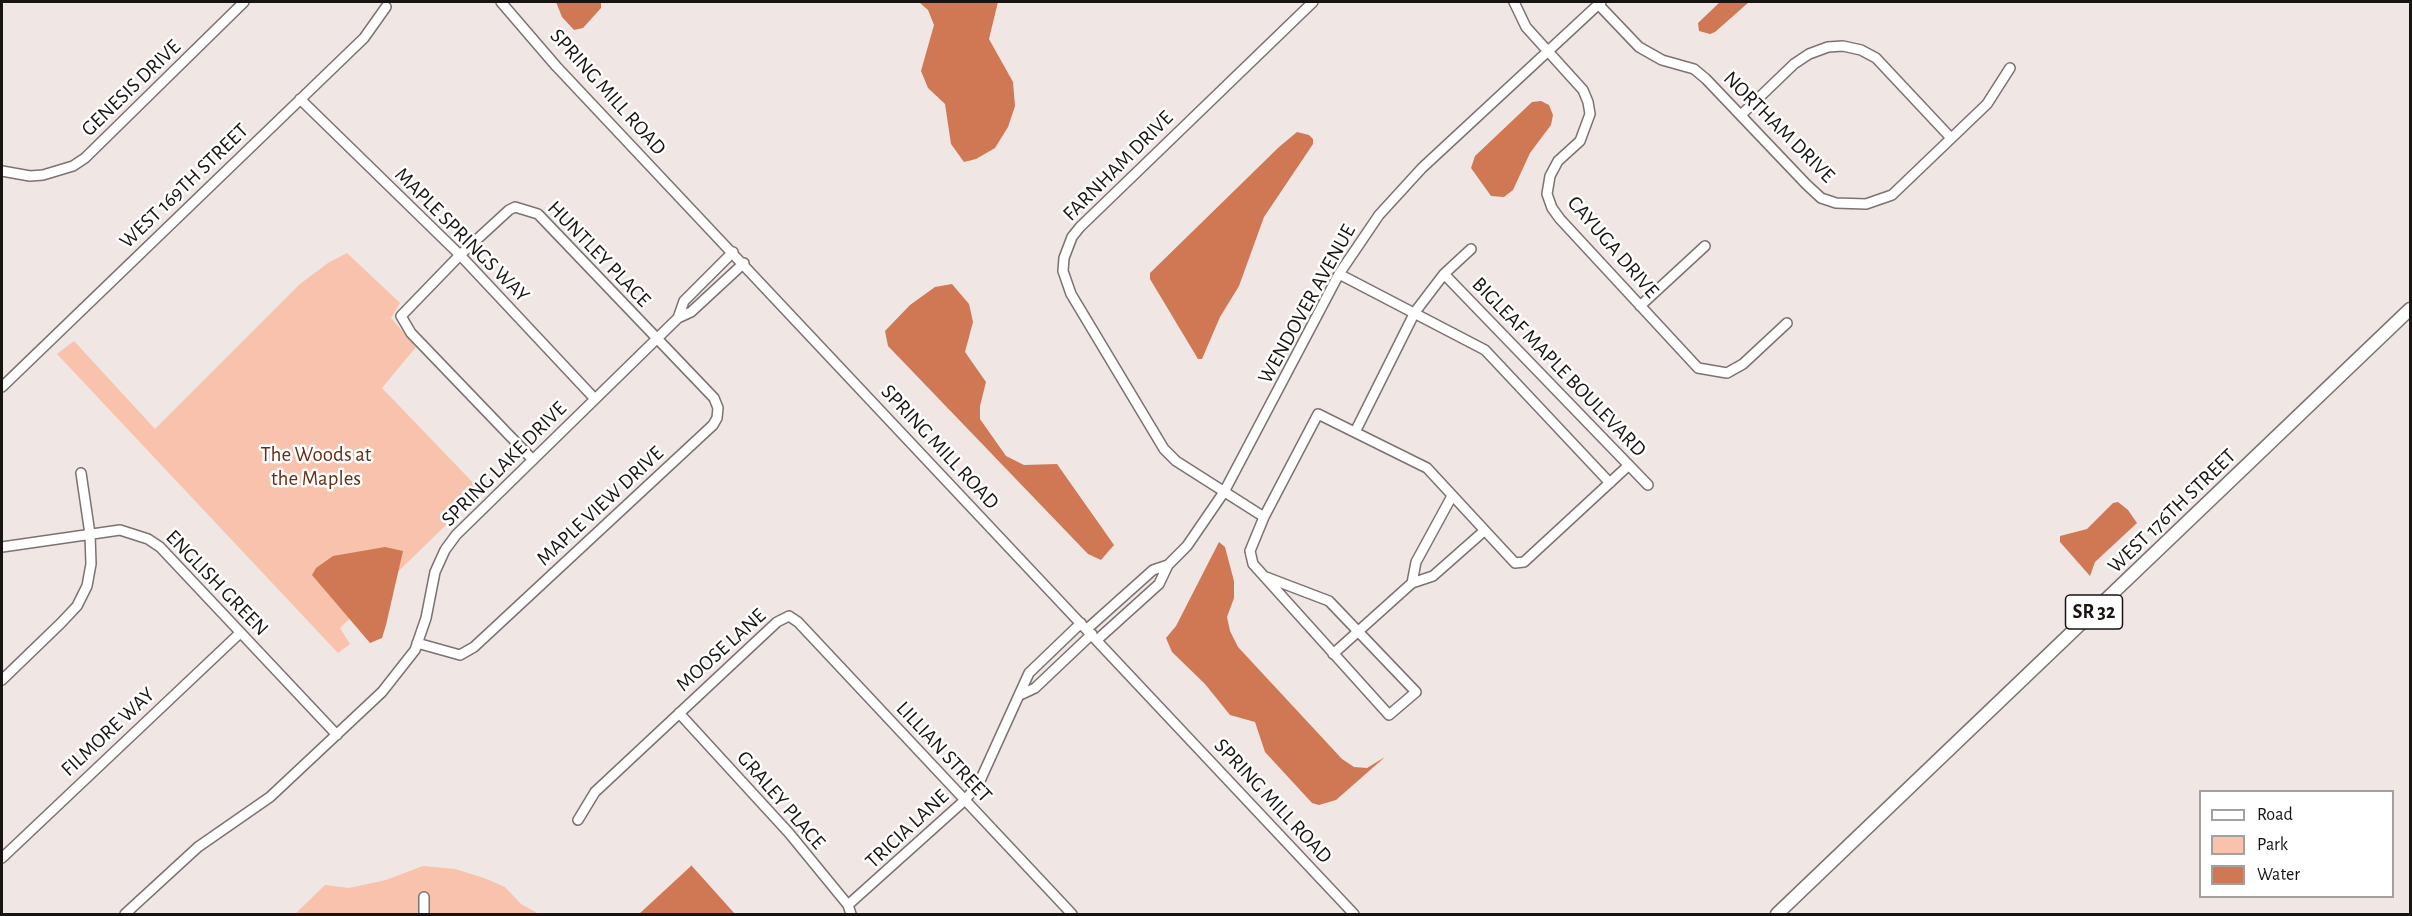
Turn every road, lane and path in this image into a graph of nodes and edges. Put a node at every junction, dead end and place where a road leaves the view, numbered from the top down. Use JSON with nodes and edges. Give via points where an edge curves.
{"nodes":[{"id":1,"x":244,"y":2,"type":"edge"},
{"id":2,"x":501,"y":2,"type":"edge"},
{"id":3,"x":1313,"y":2,"type":"edge"},
{"id":4,"x":1514,"y":2,"type":"edge"},
{"id":5,"x":388,"y":3,"type":"edge"},
{"id":6,"x":1600,"y":3,"type":"edge"},
{"id":7,"x":1548,"y":52,"type":"junction"},
{"id":8,"x":2010,"y":68,"type":"dead end"},
{"id":9,"x":300,"y":99,"type":"junction"},
{"id":10,"x":1741,"y":115,"type":"junction"},
{"id":11,"x":1951,"y":138,"type":"junction"},
{"id":12,"x":2,"y":171,"type":"edge"},
{"id":13,"x":1705,"y":246,"type":"dead end"},
{"id":14,"x":1471,"y":249,"type":"dead end"},
{"id":15,"x":733,"y":252,"type":"junction"},
{"id":16,"x":458,"y":257,"type":"junction"},
{"id":17,"x":744,"y":263,"type":"junction"},
{"id":18,"x":1339,"y":274,"type":"junction"},
{"id":19,"x":1444,"y":274,"type":"junction"},
{"id":20,"x":1640,"y":306,"type":"junction"},
{"id":21,"x":2410,"y":309,"type":"edge"},
{"id":22,"x":1415,"y":312,"type":"junction"},
{"id":23,"x":678,"y":318,"type":"junction"},
{"id":24,"x":1787,"y":323,"type":"dead end"},
{"id":25,"x":656,"y":340,"type":"junction"},
{"id":26,"x":2,"y":387,"type":"edge"},
{"id":27,"x":595,"y":399,"type":"junction"},
{"id":28,"x":1356,"y":430,"type":"junction"},
{"id":29,"x":533,"y":460,"type":"junction"},
{"id":30,"x":1629,"y":465,"type":"junction"},
{"id":31,"x":81,"y":473,"type":"dead end"},
{"id":32,"x":1610,"y":483,"type":"junction"},
{"id":33,"x":1648,"y":485,"type":"dead end"},
{"id":34,"x":1224,"y":492,"type":"junction"},
{"id":35,"x":1452,"y":496,"type":"junction"},
{"id":36,"x":1264,"y":518,"type":"junction"},
{"id":37,"x":1484,"y":531,"type":"junction"},
{"id":38,"x":90,"y":534,"type":"junction"},
{"id":39,"x":2,"y":547,"type":"edge"},
{"id":40,"x":1168,"y":565,"type":"junction"},
{"id":41,"x":1266,"y":577,"type":"junction"},
{"id":42,"x":1413,"y":583,"type":"junction"},
{"id":43,"x":789,"y":616,"type":"joint"},
{"id":44,"x":1089,"y":632,"type":"junction"},
{"id":45,"x":1358,"y":632,"type":"junction"},
{"id":46,"x":240,"y":633,"type":"junction"},
{"id":47,"x":417,"y":643,"type":"junction"},
{"id":48,"x":1333,"y":654,"type":"junction"},
{"id":49,"x":2,"y":680,"type":"edge"},
{"id":50,"x":1020,"y":695,"type":"junction"},
{"id":51,"x":679,"y":713,"type":"junction"},
{"id":52,"x":337,"y":735,"type":"junction"},
{"id":53,"x":965,"y":800,"type":"junction"},
{"id":54,"x":578,"y":820,"type":"dead end"},
{"id":55,"x":2,"y":858,"type":"edge"},
{"id":56,"x":424,"y":897,"type":"dead end"},
{"id":57,"x":849,"y":910,"type":"edge"},
{"id":58,"x":125,"y":915,"type":"edge"},
{"id":59,"x":424,"y":915,"type":"edge"},
{"id":60,"x":1072,"y":915,"type":"edge"},
{"id":61,"x":1354,"y":915,"type":"edge"},
{"id":62,"x":1777,"y":915,"type":"edge"}],
"edges":[{"from":1,"to":12,"type":"street","name":"GENESIS DRIVE","via":[[84,158],[58,172],[30,177]]},
{"from":2,"to":15,"type":"street","name":"SPRING MILL ROAD","via":[[556,66]]},
{"from":3,"to":34,"type":"street","name":"FARNHAM DRIVE","via":[[1080,227],[1064,258],[1063,272],[1071,294],[1164,449]]},
{"from":4,"to":7,"type":"street","name":"CAYUGA DRIVE","via":[[1526,27]]},
{"from":5,"to":9,"type":"street","name":"WEST 169TH STREET","via":[[364,38]]},
{"from":6,"to":7,"type":"street","name":"WENDOVER AVENUE"},
{"from":6,"to":10,"type":"street","name":"NORTHAM DRIVE","via":[[1640,47],[1662,60],[1694,69]]},
{"from":7,"to":18,"type":"street","name":"WENDOVER AVENUE","via":[[1422,168],[1379,215]]},
{"from":7,"to":20,"type":"street","name":"CAYUGA DRIVE","via":[[1583,90],[1590,114],[1580,141],[1558,161],[1550,176],[1547,194],[1552,208]]},
{"from":8,"to":11,"type":"street","name":"NORTHAM DRIVE","via":[[1987,104]]},
{"from":9,"to":16,"type":"street","name":"MAPLE SPRINGS WAY"},
{"from":9,"to":26,"type":"street","name":"WEST 169TH STREET"},
{"from":10,"to":11,"type":"street","name":"NORTHAM DRIVE","via":[[1821,198],[1850,205],[1878,202],[1892,195]]},
{"from":10,"to":11,"type":"street","via":[[1802,59],[1828,47],[1843,46],[1876,58]]},
{"from":13,"to":20,"type":"street"},
{"from":14,"to":19,"type":"street"},
{"from":15,"to":17,"type":"street","name":"SPRING MILL ROAD"},
{"from":15,"to":23,"type":"street","via":[[684,301]]},
{"from":16,"to":25,"type":"street","name":"HUNTLEY PLACE","via":[[509,210],[530,210]]},
{"from":16,"to":27,"type":"street","name":"MAPLE SPRINGS WAY"},
{"from":16,"to":29,"type":"street","name":"HUNTLEY PLACE","via":[[402,313],[404,323]]},
{"from":17,"to":23,"type":"street","name":"SPRING LAKE DRIVE","via":[[691,312]]},
{"from":17,"to":44,"type":"street","name":"SPRING MILL ROAD"},
{"from":18,"to":22,"type":"street","name":"BIGLEAF MAPLE BOULEVARD"},
{"from":18,"to":34,"type":"street","name":"WENDOVER AVENUE"},
{"from":19,"to":22,"type":"street"},
{"from":19,"to":30,"type":"street","name":"BIGLEAF MAPLE BOULEVARD"},
{"from":20,"to":24,"type":"street","name":"CAYUGA DRIVE","via":[[1698,368],[1714,373],[1727,373],[1743,364]]},
{"from":21,"to":62,"type":"main road","name":"WEST 176TH STREET","number":"SR 32"},
{"from":22,"to":28,"type":"street"},
{"from":22,"to":32,"type":"street","name":"BIGLEAF MAPLE BOULEVARD","via":[[1485,350]]},
{"from":23,"to":25,"type":"street","name":"SPRING LAKE DRIVE"},
{"from":25,"to":27,"type":"street","name":"SPRING LAKE DRIVE"},
{"from":25,"to":47,"type":"street","name":"MAPLE VIEW DRIVE","via":[[714,398],[718,408],[713,425],[474,647],[460,655]]},
{"from":27,"to":29,"type":"street","name":"SPRING LAKE DRIVE"},
{"from":28,"to":35,"type":"street","via":[[1426,468]]},
{"from":28,"to":36,"type":"street","via":[[1318,414]]},
{"from":29,"to":47,"type":"street","name":"SPRING LAKE DRIVE","via":[[445,550],[435,572]]},
{"from":30,"to":32,"type":"street"},
{"from":30,"to":33,"type":"street","name":"BIGLEAF MAPLE BOULEVARD"},
{"from":31,"to":38,"type":"street"},
{"from":32,"to":37,"type":"street","via":[[1524,562],[1515,563]]},
{"from":34,"to":36,"type":"street"},
{"from":34,"to":40,"type":"street","name":"WENDOVER AVENUE","via":[[1187,546]]},
{"from":35,"to":37,"type":"street"},
{"from":35,"to":42,"type":"street","via":[[1416,562]]},
{"from":36,"to":41,"type":"street","via":[[1250,551],[1253,564]]},
{"from":37,"to":42,"type":"street","via":[[1433,576]]},
{"from":38,"to":39,"type":"street","name":"ENGLISH GREEN"},
{"from":38,"to":46,"type":"street","name":"ENGLISH GREEN","via":[[120,530],[148,539]]},
{"from":38,"to":49,"type":"street","via":[[91,564],[87,586],[77,606]]},
{"from":40,"to":44,"type":"street","name":"WENDOVER AVENUE","via":[[1152,570]]},
{"from":40,"to":44,"type":"street","via":[[1159,584]]},
{"from":41,"to":45,"type":"street","via":[[1329,601]]},
{"from":41,"to":48,"type":"street"},
{"from":42,"to":45,"type":"street"},
{"from":43,"to":51,"type":"street","name":"MOOSE LANE","via":[[777,622]]},
{"from":43,"to":53,"type":"street","name":"LILLIAN STREET"},
{"from":44,"to":50,"type":"street","via":[[1035,688]]},
{"from":44,"to":50,"type":"street","name":"TRICIA LANE","via":[[1029,673]]},
{"from":44,"to":61,"type":"street","name":"SPRING MILL ROAD"},
{"from":45,"to":48,"type":"street"},
{"from":45,"to":48,"type":"street","via":[[1416,692],[1389,715]]},
{"from":46,"to":52,"type":"street","name":"ENGLISH GREEN"},
{"from":46,"to":55,"type":"street","name":"FILMORE WAY"},
{"from":47,"to":52,"type":"street","name":"SPRING LAKE DRIVE","via":[[382,692]]},
{"from":50,"to":53,"type":"street","name":"TRICIA LANE","via":[[979,783]]},
{"from":51,"to":54,"type":"street","name":"MOOSE LANE","via":[[595,792]]},
{"from":51,"to":57,"type":"street","name":"GRALEY PLACE","via":[[789,833]]},
{"from":52,"to":58,"type":"street","name":"SPRING LAKE DRIVE","via":[[270,797],[198,847]]},
{"from":53,"to":57,"type":"street","name":"TRICIA LANE"},
{"from":53,"to":60,"type":"street","name":"LILLIAN STREET"},
{"from":56,"to":59,"type":"street"}]}
